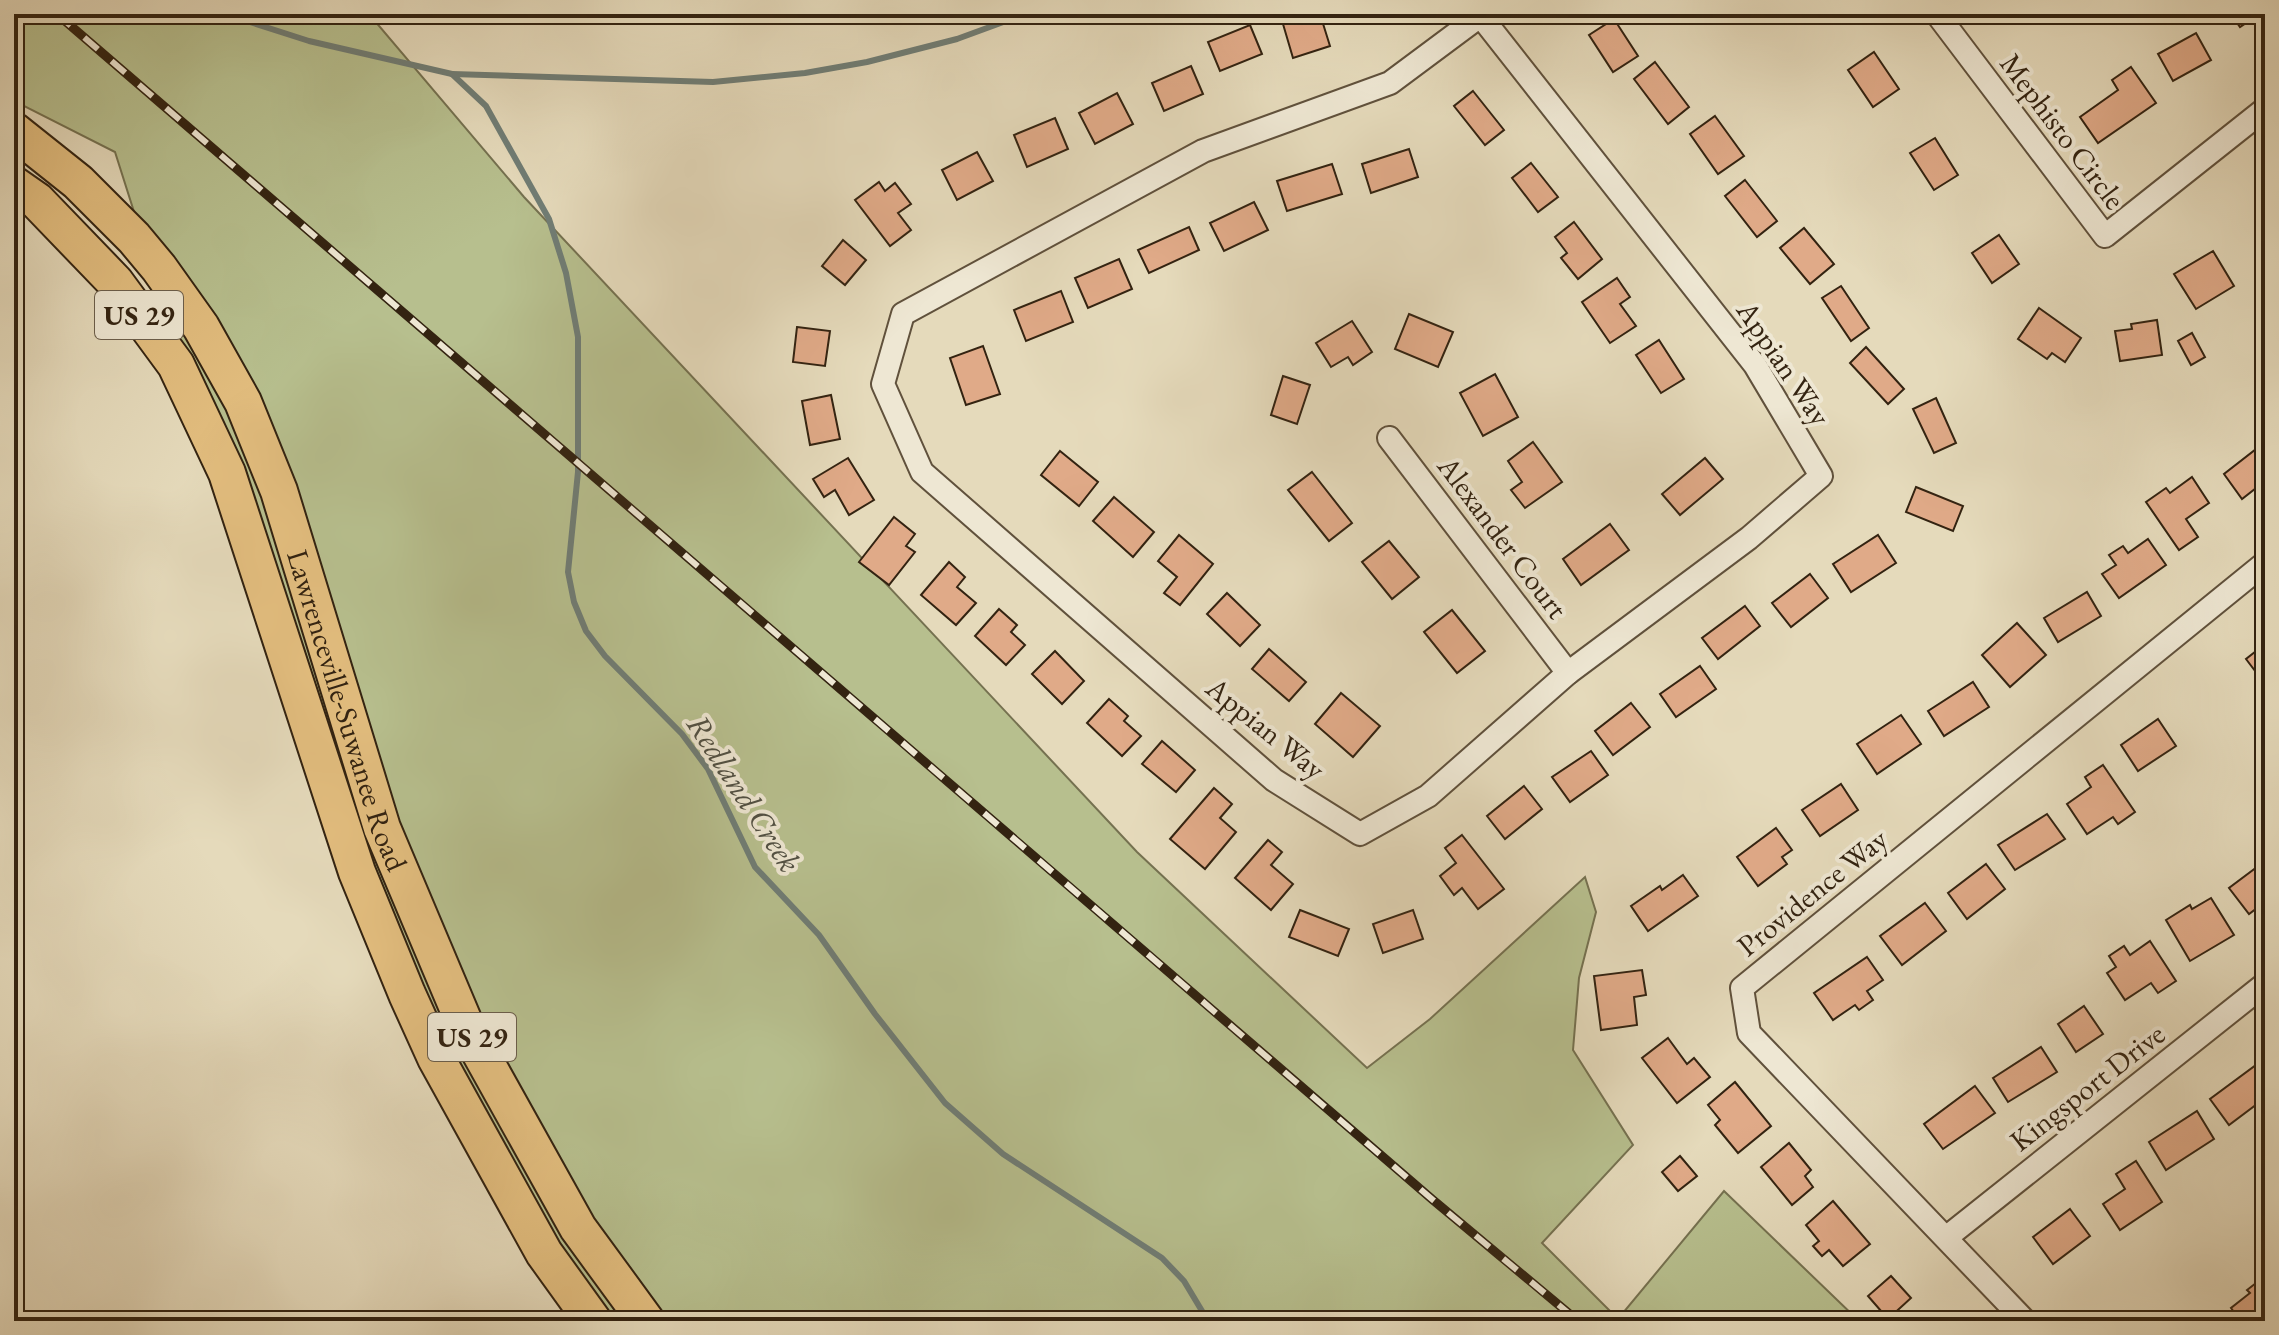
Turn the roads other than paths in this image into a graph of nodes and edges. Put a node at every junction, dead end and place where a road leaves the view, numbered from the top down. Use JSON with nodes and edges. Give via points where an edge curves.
{"nodes":[{"id":1,"x":1937,"y":14,"type":"edge"},
{"id":2,"x":1480,"y":15,"type":"edge"},
{"id":3,"x":2265,"y":109,"type":"edge"},
{"id":4,"x":14,"y":131,"type":"edge"},
{"id":5,"x":14,"y":185,"type":"edge"},
{"id":6,"x":1389,"y":438,"type":"dead end"},
{"id":7,"x":2265,"y":563,"type":"edge"},
{"id":8,"x":331,"y":660,"type":"junction"},
{"id":9,"x":1568,"y":673,"type":"junction"},
{"id":10,"x":292,"y":674,"type":"junction"},
{"id":11,"x":2265,"y":984,"type":"edge"},
{"id":12,"x":578,"y":1228,"type":"junction"},
{"id":13,"x":1947,"y":1237,"type":"junction"},
{"id":14,"x":544,"y":1253,"type":"junction"},
{"id":15,"x":593,"y":1321,"type":"edge"},
{"id":16,"x":646,"y":1321,"type":"edge"},
{"id":17,"x":2025,"y":1321,"type":"edge"}],
"edges":[{"from":1,"to":3,"type":"street","name":"Mephisto Circle","via":[[2105,236]]},
{"from":2,"to":9,"type":"street","name":"Appian Way","via":[[1755,365],[1821,476],[1749,538]]},
{"from":2,"to":9,"type":"street","name":"Appian Way","via":[[1390,83],[1203,151],[903,314],[883,384],[922,472],[1274,780],[1360,834],[1428,796]]},
{"from":4,"to":8,"type":"main road","name":"Lawrenceville-Suwanee Road","number":"US 29","via":[[106,207],[201,327],[243,402],[279,491]]},
{"from":5,"to":10,"type":"main road","name":"Lawrenceville-Suwanee Road","number":"US 29","via":[[37,201],[115,282],[176,365],[227,473]]},
{"from":6,"to":9,"type":"street","name":"Alexander Court"},
{"from":7,"to":13,"type":"street","name":"Providence Way","via":[[1742,988],[1749,1033]]},
{"from":8,"to":10,"type":"main road"},
{"from":8,"to":12,"type":"main road","name":"Lawrenceville-Suwanee Road","number":"US 29","via":[[382,828],[466,1027]]},
{"from":10,"to":14,"type":"main road","name":"Lawrenceville-Suwanee Road","number":"US 29","via":[[357,872],[407,994],[436,1058]]},
{"from":11,"to":13,"type":"street","name":"Kingsport Drive"},
{"from":12,"to":14,"type":"main road"},
{"from":12,"to":16,"type":"main road","name":"Lawrenceville-Suwanee Road","number":"US 29"},
{"from":13,"to":17,"type":"street","name":"Providence Way"},
{"from":14,"to":15,"type":"main road","name":"Lawrenceville-Suwanee Road","number":"US 29"}]}
